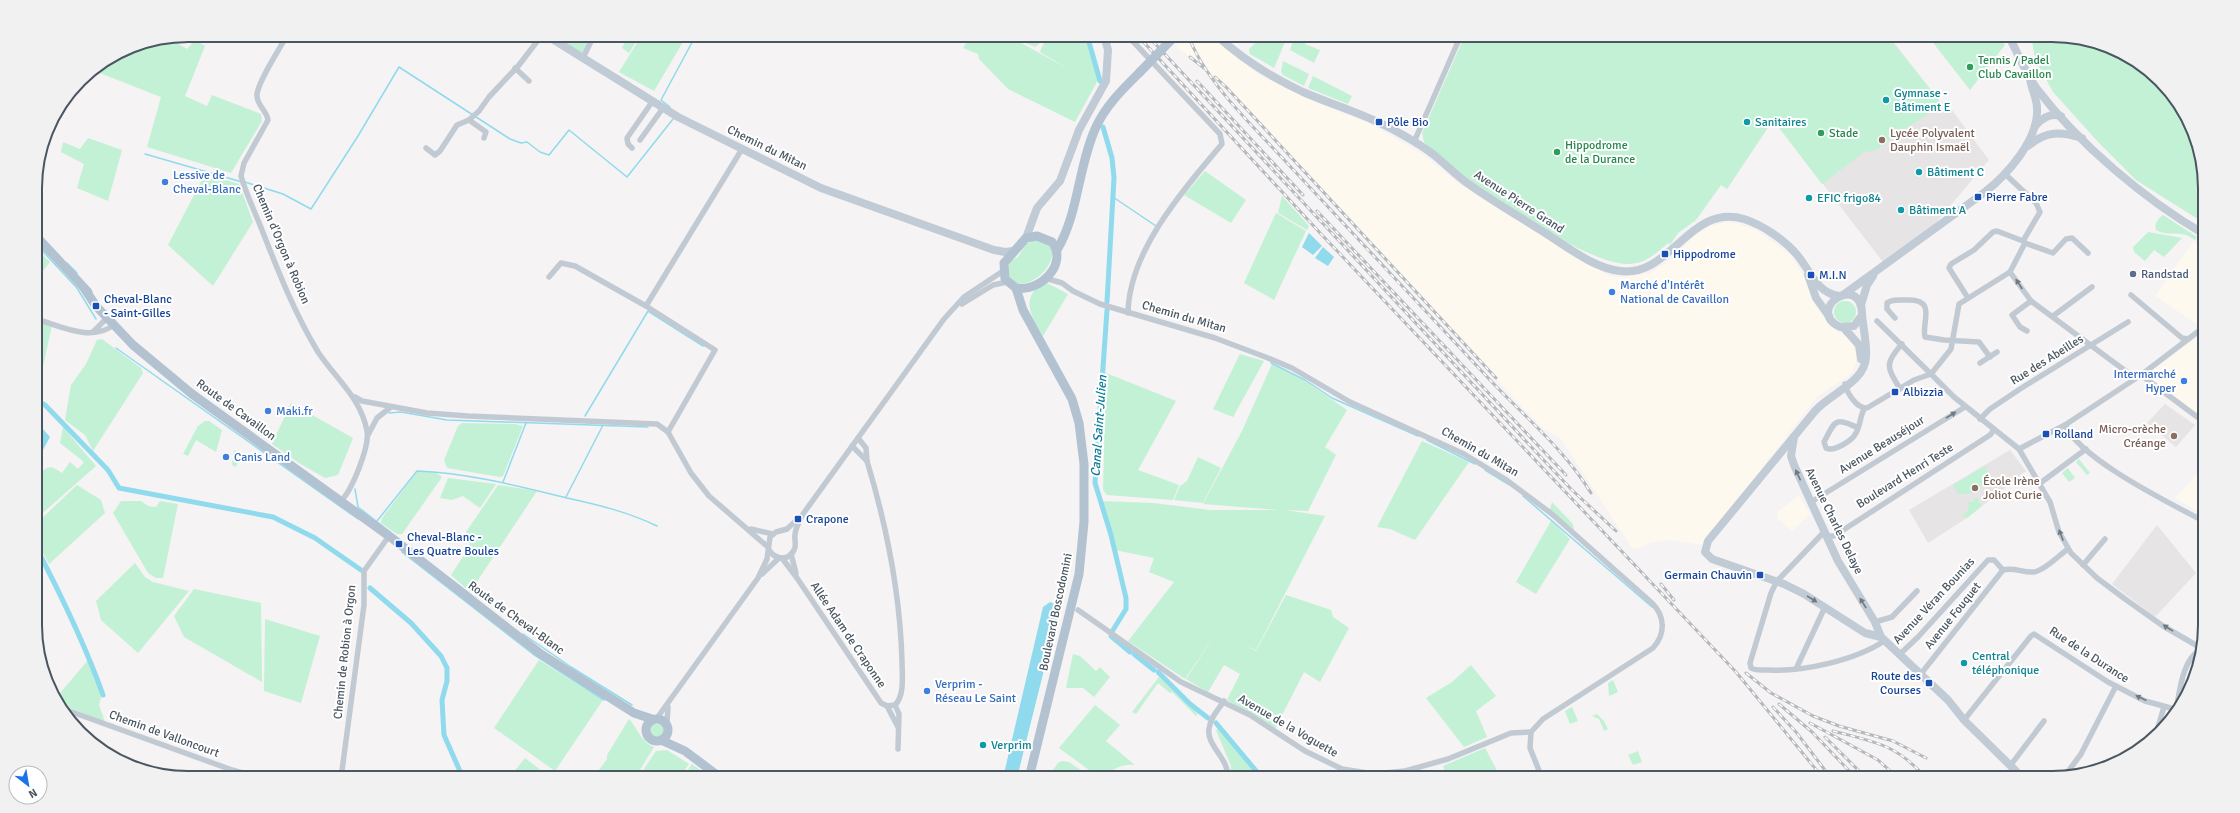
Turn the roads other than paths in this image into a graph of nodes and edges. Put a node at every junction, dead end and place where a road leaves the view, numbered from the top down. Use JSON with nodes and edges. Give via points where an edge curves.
{"nodes":[{"id":1,"x":283,"y":42,"type":"edge"},
{"id":2,"x":536,"y":42,"type":"edge"},
{"id":3,"x":557,"y":42,"type":"edge"},
{"id":4,"x":591,"y":42,"type":"edge"},
{"id":5,"x":1106,"y":42,"type":"edge"},
{"id":6,"x":1134,"y":42,"type":"edge"},
{"id":7,"x":1169,"y":42,"type":"edge"},
{"id":8,"x":1225,"y":42,"type":"edge"},
{"id":9,"x":1458,"y":42,"type":"edge"},
{"id":10,"x":2012,"y":42,"type":"edge"},
{"id":11,"x":583,"y":58,"type":"junction"},
{"id":12,"x":515,"y":68,"type":"junction"},
{"id":13,"x":2030,"y":78,"type":"junction"},
{"id":14,"x":529,"y":81,"type":"dead end"},
{"id":15,"x":652,"y":102,"type":"junction"},
{"id":16,"x":663,"y":108,"type":"junction"},
{"id":17,"x":2062,"y":116,"type":"junction"},
{"id":18,"x":469,"y":120,"type":"junction"},
{"id":19,"x":2035,"y":126,"type":"junction"},
{"id":20,"x":2056,"y":132,"type":"junction"},
{"id":21,"x":484,"y":138,"type":"dead end"},
{"id":22,"x":2082,"y":138,"type":"junction"},
{"id":23,"x":640,"y":140,"type":"dead end"},
{"id":24,"x":1414,"y":142,"type":"junction"},
{"id":25,"x":426,"y":148,"type":"dead end"},
{"id":26,"x":632,"y":148,"type":"dead end"},
{"id":27,"x":742,"y":149,"type":"junction"},
{"id":28,"x":2024,"y":149,"type":"junction"},
{"id":29,"x":2004,"y":174,"type":"junction"},
{"id":30,"x":1073,"y":207,"type":"junction"},
{"id":31,"x":1033,"y":220,"type":"junction"},
{"id":32,"x":2198,"y":230,"type":"edge"},
{"id":33,"x":1041,"y":236,"type":"junction"},
{"id":34,"x":1026,"y":238,"type":"junction"},
{"id":35,"x":1050,"y":240,"type":"junction"},
{"id":36,"x":42,"y":242,"type":"edge"},
{"id":37,"x":2024,"y":242,"type":"junction"},
{"id":38,"x":994,"y":250,"type":"junction"},
{"id":39,"x":1057,"y":250,"type":"junction"},
{"id":40,"x":1013,"y":251,"type":"junction"},
{"id":41,"x":2088,"y":253,"type":"dead end"},
{"id":42,"x":1003,"y":267,"type":"junction"},
{"id":43,"x":1055,"y":268,"type":"junction"},
{"id":44,"x":1807,"y":270,"type":"junction"},
{"id":45,"x":1876,"y":272,"type":"junction"},
{"id":46,"x":2010,"y":272,"type":"junction"},
{"id":47,"x":550,"y":277,"type":"dead end"},
{"id":48,"x":1044,"y":278,"type":"junction"},
{"id":49,"x":1008,"y":282,"type":"junction"},
{"id":50,"x":1062,"y":283,"type":"junction"},
{"id":51,"x":2092,"y":287,"type":"dead end"},
{"id":52,"x":1016,"y":288,"type":"junction"},
{"id":53,"x":1028,"y":288,"type":"junction"},
{"id":54,"x":1841,"y":295,"type":"junction"},
{"id":55,"x":2131,"y":295,"type":"dead end"},
{"id":56,"x":1968,"y":298,"type":"junction"},
{"id":57,"x":2031,"y":301,"type":"junction"},
{"id":58,"x":1861,"y":305,"type":"junction"},
{"id":59,"x":646,"y":306,"type":"junction"},
{"id":60,"x":1128,"y":313,"type":"junction"},
{"id":61,"x":1026,"y":316,"type":"junction"},
{"id":62,"x":1830,"y":316,"type":"junction"},
{"id":63,"x":1862,"y":316,"type":"junction"},
{"id":64,"x":2053,"y":316,"type":"junction"},
{"id":65,"x":1895,"y":318,"type":"dead end"},
{"id":66,"x":944,"y":319,"type":"junction"},
{"id":67,"x":42,"y":320,"type":"edge"},
{"id":68,"x":112,"y":320,"type":"junction"},
{"id":69,"x":1877,"y":321,"type":"dead end"},
{"id":70,"x":2128,"y":322,"type":"dead end"},
{"id":71,"x":1844,"y":328,"type":"junction"},
{"id":72,"x":2027,"y":331,"type":"dead end"},
{"id":73,"x":93,"y":332,"type":"junction"},
{"id":74,"x":2198,"y":332,"type":"edge"},
{"id":75,"x":1954,"y":340,"type":"junction"},
{"id":76,"x":2188,"y":340,"type":"junction"},
{"id":77,"x":1902,"y":344,"type":"junction"},
{"id":78,"x":2090,"y":346,"type":"junction"},
{"id":79,"x":1997,"y":352,"type":"dead end"},
{"id":80,"x":1990,"y":357,"type":"junction"},
{"id":81,"x":1980,"y":363,"type":"dead end"},
{"id":82,"x":157,"y":364,"type":"junction"},
{"id":83,"x":1860,"y":367,"type":"junction"},
{"id":84,"x":1931,"y":374,"type":"junction"},
{"id":85,"x":2141,"y":375,"type":"junction"},
{"id":86,"x":2135,"y":378,"type":"junction"},
{"id":87,"x":1845,"y":386,"type":"junction"},
{"id":88,"x":1900,"y":389,"type":"junction"},
{"id":89,"x":354,"y":397,"type":"junction"},
{"id":90,"x":392,"y":407,"type":"junction"},
{"id":91,"x":1965,"y":407,"type":"junction"},
{"id":92,"x":1864,"y":408,"type":"junction"},
{"id":93,"x":2198,"y":418,"type":"edge"},
{"id":94,"x":1980,"y":419,"type":"junction"},
{"id":95,"x":2065,"y":425,"type":"junction"},
{"id":96,"x":1858,"y":428,"type":"junction"},
{"id":97,"x":1994,"y":430,"type":"junction"},
{"id":98,"x":668,"y":432,"type":"junction"},
{"id":99,"x":367,"y":435,"type":"junction"},
{"id":100,"x":858,"y":438,"type":"junction"},
{"id":101,"x":1791,"y":439,"type":"junction"},
{"id":102,"x":852,"y":446,"type":"junction"},
{"id":103,"x":1783,"y":449,"type":"junction"},
{"id":104,"x":2019,"y":449,"type":"junction"},
{"id":105,"x":2086,"y":449,"type":"junction"},
{"id":106,"x":1791,"y":456,"type":"junction"},
{"id":107,"x":867,"y":461,"type":"junction"},
{"id":108,"x":2039,"y":484,"type":"junction"},
{"id":109,"x":341,"y":501,"type":"junction"},
{"id":110,"x":1811,"y":502,"type":"junction"},
{"id":111,"x":803,"y":514,"type":"junction"},
{"id":112,"x":2198,"y":518,"type":"edge"},
{"id":113,"x":748,"y":529,"type":"junction"},
{"id":114,"x":782,"y":531,"type":"junction"},
{"id":115,"x":773,"y":534,"type":"junction"},
{"id":116,"x":1826,"y":534,"type":"junction"},
{"id":117,"x":389,"y":536,"type":"junction"},
{"id":118,"x":794,"y":539,"type":"junction"},
{"id":119,"x":2105,"y":539,"type":"dead end"},
{"id":120,"x":769,"y":549,"type":"junction"},
{"id":121,"x":2068,"y":549,"type":"junction"},
{"id":122,"x":791,"y":554,"type":"junction"},
{"id":123,"x":780,"y":558,"type":"junction"},
{"id":124,"x":2083,"y":565,"type":"junction"},
{"id":125,"x":2003,"y":570,"type":"junction"},
{"id":126,"x":758,"y":578,"type":"junction"},
{"id":127,"x":797,"y":578,"type":"junction"},
{"id":128,"x":1777,"y":581,"type":"junction"},
{"id":129,"x":1918,"y":591,"type":"dead end"},
{"id":130,"x":1825,"y":607,"type":"junction"},
{"id":131,"x":1078,"y":610,"type":"dead end"},
{"id":132,"x":1876,"y":624,"type":"junction"},
{"id":133,"x":1871,"y":634,"type":"junction"},
{"id":134,"x":1883,"y":639,"type":"junction"},
{"id":135,"x":2197,"y":645,"type":"edge"},
{"id":136,"x":2195,"y":653,"type":"edge"},
{"id":137,"x":1899,"y":655,"type":"junction"},
{"id":138,"x":1796,"y":669,"type":"junction"},
{"id":139,"x":1920,"y":675,"type":"junction"},
{"id":140,"x":2116,"y":686,"type":"junction"},
{"id":141,"x":2181,"y":694,"type":"edge"},
{"id":142,"x":1224,"y":701,"type":"junction"},
{"id":143,"x":669,"y":705,"type":"junction"},
{"id":144,"x":895,"y":705,"type":"junction"},
{"id":145,"x":887,"y":706,"type":"junction"},
{"id":146,"x":2164,"y":707,"type":"junction"},
{"id":147,"x":2171,"y":709,"type":"edge"},
{"id":148,"x":70,"y":711,"type":"edge"},
{"id":149,"x":634,"y":713,"type":"junction"},
{"id":150,"x":655,"y":719,"type":"junction"},
{"id":151,"x":1964,"y":720,"type":"junction"},
{"id":152,"x":2044,"y":721,"type":"dead end"},
{"id":153,"x":2159,"y":724,"type":"edge"},
{"id":154,"x":668,"y":727,"type":"junction"},
{"id":155,"x":646,"y":728,"type":"junction"},
{"id":156,"x":898,"y":728,"type":"junction"},
{"id":157,"x":1530,"y":732,"type":"junction"},
{"id":158,"x":661,"y":740,"type":"junction"},
{"id":159,"x":898,"y":750,"type":"dead end"},
{"id":160,"x":685,"y":751,"type":"junction"},
{"id":161,"x":2010,"y":766,"type":"junction"},
{"id":162,"x":2069,"y":770,"type":"edge"},
{"id":163,"x":237,"y":771,"type":"edge"},
{"id":164,"x":342,"y":771,"type":"edge"},
{"id":165,"x":712,"y":771,"type":"edge"},
{"id":166,"x":1031,"y":771,"type":"edge"},
{"id":167,"x":1227,"y":771,"type":"edge"},
{"id":168,"x":1349,"y":771,"type":"edge"},
{"id":169,"x":1400,"y":771,"type":"edge"},
{"id":170,"x":1539,"y":771,"type":"edge"},
{"id":171,"x":2016,"y":771,"type":"edge"}],
"edges":[{"from":1,"to":89,"type":"street","name":"Chemin d'Orgon à Robion","via":[[258,90],[258,101],[268,120],[244,163],[242,176],[286,290],[318,350]]},
{"from":2,"to":12,"type":"street"},
{"from":3,"to":11,"type":"street","name":"Chemin du Mitan"},
{"from":4,"to":11,"type":"street"},
{"from":5,"to":31,"type":"street","via":[[1108,50],[1106,81],[1079,130],[1060,181],[1037,208]]},
{"from":6,"to":60,"type":"street","via":[[1214,127],[1222,144],[1175,202],[1147,248],[1131,285]]},
{"from":7,"to":30,"type":"main road","bridge":true,"via":[[1109,106],[1096,126]]},
{"from":8,"to":24,"type":"street","name":"Avenue Pierre Grand","via":[[1273,77],[1368,117]]},
{"from":9,"to":24,"type":"street"},
{"from":10,"to":13,"type":"street"},
{"from":11,"to":15,"type":"street","name":"Chemin du Mitan"},
{"from":12,"to":14,"type":"street"},
{"from":12,"to":18,"type":"street","via":[[505,77],[486,106]]},
{"from":13,"to":17,"type":"street"},
{"from":13,"to":19,"type":"street","via":[[2037,106]]},
{"from":15,"to":16,"type":"street","name":"Chemin du Mitan"},
{"from":15,"to":26,"type":"street","via":[[627,138]]},
{"from":16,"to":23,"type":"street"},
{"from":16,"to":27,"type":"street","name":"Chemin du Mitan"},
{"from":17,"to":19,"type":"street","via":[[2047,116]]},
{"from":17,"to":20,"type":"street"},
{"from":17,"to":22,"type":"street"},
{"from":18,"to":21,"type":"street","via":[[486,132]]},
{"from":18,"to":25,"type":"street","via":[[457,125],[435,155]]},
{"from":19,"to":28,"type":"street"},
{"from":20,"to":22,"type":"street"},
{"from":20,"to":28,"type":"street","via":[[2040,137]]},
{"from":22,"to":32,"type":"street","via":[[2146,196]]},
{"from":24,"to":44,"type":"street","name":"Avenue Pierre Grand","via":[[1431,152],[1469,184],[1605,268],[1628,272],[1648,267],[1708,220],[1728,217],[1752,222],[1770,233],[1794,251]]},
{"from":27,"to":38,"type":"street","name":"Chemin du Mitan","via":[[834,193]]},
{"from":27,"to":59,"type":"street"},
{"from":28,"to":29,"type":"street"},
{"from":29,"to":37,"type":"street","via":[[2039,207],[2039,216]]},
{"from":29,"to":45,"type":"street","via":[[1985,192]]},
{"from":30,"to":35,"type":"main road","via":[[1063,231],[1057,238]]},
{"from":30,"to":39,"type":"main road","via":[[1067,234]]},
{"from":31,"to":33,"type":"street"},
{"from":31,"to":34,"type":"street"},
{"from":33,"to":34,"type":"main road"},
{"from":33,"to":35,"type":"main road"},
{"from":34,"to":40,"type":"main road"},
{"from":35,"to":39,"type":"main road"},
{"from":36,"to":68,"type":"main road","name":"Route de Cavaillon"},
{"from":37,"to":41,"type":"street","via":[[2053,253],[2066,239],[2072,238]]},
{"from":37,"to":46,"type":"street"},
{"from":37,"to":56,"type":"street","via":[[1997,231],[1993,232],[1974,250],[1951,264],[1949,268]]},
{"from":38,"to":40,"type":"street","name":"Chemin du Mitan"},
{"from":38,"to":42,"type":"street"},
{"from":39,"to":43,"type":"main road"},
{"from":40,"to":42,"type":"main road"},
{"from":42,"to":49,"type":"main road"},
{"from":42,"to":66,"type":"street","via":[[964,297]]},
{"from":43,"to":48,"type":"main road"},
{"from":43,"to":50,"type":"street"},
{"from":44,"to":54,"type":"street","name":"Avenue Pierre Grand","via":[[1824,292]]},
{"from":44,"to":62,"type":"street","name":"Avenue Pierre Grand","via":[[1816,298]]},
{"from":45,"to":54,"type":"street"},
{"from":45,"to":58,"type":"street","via":[[1867,285]]},
{"from":46,"to":56,"type":"street"},
{"from":57,"to":46,"type":"street","one_way":true},
{"from":47,"to":59,"type":"street","via":[[561,263],[566,263]]},
{"from":48,"to":50,"type":"street","name":"Chemin du Mitan"},
{"from":48,"to":53,"type":"main road"},
{"from":49,"to":52,"type":"main road"},
{"from":49,"to":66,"type":"street","via":[[993,285],[966,300]]},
{"from":50,"to":60,"type":"street","name":"Chemin du Mitan","via":[[1081,295]]},
{"from":51,"to":64,"type":"street"},
{"from":52,"to":53,"type":"main road"},
{"from":52,"to":61,"type":"main road","name":"Boulevard Boscodomini"},
{"from":53,"to":61,"type":"main road"},
{"from":54,"to":58,"type":"street","via":[[1854,297]]},
{"from":54,"to":62,"type":"street","via":[[1830,304]]},
{"from":55,"to":76,"type":"street","via":[[2182,338]]},
{"from":56,"to":75,"type":"street","via":[[1957,308]]},
{"from":57,"to":64,"type":"street"},
{"from":57,"to":72,"type":"street","via":[[2012,315],[2020,327]]},
{"from":58,"to":63,"type":"street"},
{"from":59,"to":98,"type":"street","via":[[715,350]]},
{"from":60,"to":157,"type":"street","name":"Chemin du Mitan","via":[[1215,338],[1292,368],[1350,402],[1464,454],[1540,504],[1652,602],[1662,621],[1661,636],[1653,648],[1543,719]]},
{"from":61,"to":166,"type":"main road","name":"Boulevard Boscodomini","via":[[1076,410],[1082,436],[1084,492],[1082,554],[1076,590]]},
{"from":62,"to":71,"type":"street","via":[[1837,326]]},
{"from":63,"to":71,"type":"street","via":[[1857,324]]},
{"from":63,"to":87,"type":"street","via":[[1866,346],[1865,363],[1859,377]]},
{"from":64,"to":78,"type":"street"},
{"from":65,"to":75,"type":"street","via":[[1886,309],[1887,303],[1916,300],[1927,314],[1925,336]]},
{"from":66,"to":100,"type":"street"},
{"from":67,"to":73,"type":"street","via":[[88,334]]},
{"from":68,"to":73,"type":"street"},
{"from":68,"to":73,"type":"street","via":[[98,332]]},
{"from":68,"to":82,"type":"main road","name":"Route de Cavaillon"},
{"from":68,"to":82,"type":"main road","name":"Route de Cavaillon","via":[[133,345]]},
{"from":69,"to":77,"type":"street"},
{"from":70,"to":78,"type":"street","name":"Rue des Abeilles"},
{"from":71,"to":83,"type":"street","via":[[1859,345]]},
{"from":74,"to":76,"type":"street"},
{"from":75,"to":80,"type":"street","via":[[1978,342]]},
{"from":75,"to":84,"type":"street","via":[[1950,352]]},
{"from":76,"to":85,"type":"street"},
{"from":77,"to":84,"type":"street"},
{"from":77,"to":88,"type":"street","via":[[1888,362]]},
{"from":78,"to":86,"type":"street"},
{"from":78,"to":94,"type":"street","name":"Rue des Abeilles","via":[[1990,409]]},
{"from":79,"to":80,"type":"street"},
{"from":80,"to":81,"type":"street"},
{"from":82,"to":109,"type":"main road","name":"Route de Cavaillon","via":[[192,394]]},
{"from":83,"to":87,"type":"street"},
{"from":83,"to":101,"type":"street","via":[[1855,374],[1815,403],[1797,425]]},
{"from":84,"to":88,"type":"street"},
{"from":84,"to":91,"type":"street"},
{"from":85,"to":86,"type":"street"},
{"from":85,"to":93,"type":"street"},
{"from":86,"to":95,"type":"street"},
{"from":87,"to":92,"type":"street","via":[[1856,404]]},
{"from":87,"to":101,"type":"street","via":[[1821,404]]},
{"from":88,"to":92,"type":"street","via":[[1870,408]]},
{"from":89,"to":90,"type":"street"},
{"from":89,"to":99,"type":"street","name":"Chemin d'Orgon à Robion","via":[[360,408]]},
{"from":90,"to":98,"type":"street","via":[[468,416],[657,424]]},
{"from":90,"to":99,"type":"street","via":[[378,418]]},
{"from":91,"to":94,"type":"street"},
{"from":110,"to":91,"type":"street","name":"Avenue Beauséjour","one_way":true},
{"from":92,"to":96,"type":"street"},
{"from":94,"to":97,"type":"street"},
{"from":95,"to":104,"type":"street"},
{"from":95,"to":105,"type":"street","via":[[2071,435]]},
{"from":96,"to":96,"type":"street","via":[[1854,437],[1834,449],[1828,450],[1824,445],[1833,425],[1839,420]]},
{"from":97,"to":104,"type":"street"},
{"from":97,"to":116,"type":"street","name":"Boulevard Henri Teste","via":[[1834,536]]},
{"from":98,"to":113,"type":"street","via":[[691,473],[709,496],[727,514]]},
{"from":99,"to":109,"type":"street","name":"Chemin d'Orgon à Robion","via":[[352,485]]},
{"from":100,"to":102,"type":"street"},
{"from":100,"to":107,"type":"street","name":"Allée Adam de Craponne","via":[[866,448]]},
{"from":101,"to":103,"type":"street"},
{"from":101,"to":106,"type":"street"},
{"from":102,"to":107,"type":"street"},
{"from":102,"to":111,"type":"street"},
{"from":103,"to":106,"type":"street","name":"Avenue Charles Delaye"},
{"from":103,"to":128,"type":"street","via":[[1708,540],[1705,548],[1706,555],[1712,559]]},
{"from":104,"to":108,"type":"street"},
{"from":105,"to":108,"type":"street"},
{"from":105,"to":112,"type":"street","via":[[2122,476]]},
{"from":110,"to":106,"type":"street","name":"Avenue Charles Delaye","one_way":true},
{"from":107,"to":144,"type":"street","name":"Allée Adam de Craponne","via":[[886,528],[899,603],[902,672],[901,696]]},
{"from":121,"to":108,"type":"street","one_way":true,"via":[[2059,532],[2054,510]]},
{"from":109,"to":117,"type":"main road","name":"Route de Cavaillon"},
{"from":110,"to":116,"type":"street","name":"Avenue Charles Delaye"},
{"from":111,"to":114,"type":"street"},
{"from":111,"to":118,"type":"street"},
{"from":113,"to":115,"type":"street"},
{"from":113,"to":120,"type":"street"},
{"from":114,"to":115,"type":"street"},
{"from":114,"to":118,"type":"street"},
{"from":115,"to":120,"type":"street","via":[[769,540]]},
{"from":116,"to":128,"type":"street"},
{"from":132,"to":116,"type":"street","name":"Avenue Charles Delaye","one_way":true,"via":[[1849,580]]},
{"from":117,"to":149,"type":"main road","name":"Route de Cheval-Blanc","via":[[518,637]]},
{"from":117,"to":164,"type":"street","name":"Chemin de Robion à Orgon","via":[[364,571],[364,605]]},
{"from":118,"to":122,"type":"street","via":[[795,547]]},
{"from":119,"to":124,"type":"street"},
{"from":120,"to":123,"type":"street"},
{"from":120,"to":126,"type":"street"},
{"from":121,"to":124,"type":"street"},
{"from":121,"to":125,"type":"street","via":[[2039,570]]},
{"from":122,"to":123,"type":"street"},
{"from":122,"to":127,"type":"street"},
{"from":123,"to":126,"type":"street"},
{"from":123,"to":127,"type":"street","name":"Allée Adam de Craponne"},
{"from":135,"to":124,"type":"street","one_way":true,"via":[[2153,619]]},
{"from":125,"to":137,"type":"street","name":"Avenue Véran Bounias","via":[[1994,560],[1988,560]]},
{"from":125,"to":139,"type":"street","name":"Avenue Fouquet"},
{"from":126,"to":143,"type":"street"},
{"from":127,"to":145,"type":"street","name":"Allée Adam de Craponne","via":[[869,686],[881,703]]},
{"from":128,"to":130,"type":"street","one_way":true},
{"from":128,"to":138,"type":"street","via":[[1750,663],[1752,669]]},
{"from":129,"to":132,"type":"street","via":[[1892,617]]},
{"from":130,"to":133,"type":"street","via":[[1865,633]]},
{"from":130,"to":138,"type":"street"},
{"from":131,"to":142,"type":"street","name":"Avenue de la Voguette","via":[[1181,682]]},
{"from":132,"to":133,"type":"street"},
{"from":132,"to":134,"type":"street","name":"Avenue Charles Delaye"},
{"from":133,"to":134,"type":"street"},
{"from":134,"to":137,"type":"street"},
{"from":134,"to":138,"type":"street","via":[[1827,664]]},
{"from":136,"to":141,"type":"street","via":[[2187,665]]},
{"from":137,"to":139,"type":"street"},
{"from":139,"to":151,"type":"street","via":[[1948,700]]},
{"from":146,"to":140,"type":"street","name":"Rue de la Durance","one_way":true,"via":[[2145,701]]},
{"from":140,"to":151,"type":"street","name":"Rue de la Durance","via":[[2034,634]]},
{"from":140,"to":162,"type":"street","via":[[2081,754]]},
{"from":142,"to":167,"type":"street","via":[[1208,730]]},
{"from":142,"to":168,"type":"street","name":"Avenue de la Voguette","via":[[1328,764]]},
{"from":143,"to":150,"type":"street"},
{"from":143,"to":154,"type":"street"},
{"from":144,"to":145,"type":"street"},
{"from":144,"to":156,"type":"street","via":[[899,714]]},
{"from":145,"to":156,"type":"street","name":"Allée Adam de Craponne"},
{"from":146,"to":147,"type":"street","name":"Rue de la Durance"},
{"from":146,"to":153,"type":"street"},
{"from":148,"to":163,"type":"street","name":"Chemin de Valloncourt"},
{"from":149,"to":150,"type":"main road","name":"Route de Cheval-Blanc"},
{"from":149,"to":155,"type":"main road","name":"Route de Cheval-Blanc"},
{"from":150,"to":154,"type":"main road"},
{"from":150,"to":155,"type":"main road"},
{"from":151,"to":161,"type":"street"},
{"from":152,"to":161,"type":"street"},
{"from":154,"to":158,"type":"main road","via":[[666,737]]},
{"from":154,"to":160,"type":"main road"},
{"from":155,"to":158,"type":"main road","via":[[650,738]]},
{"from":156,"to":159,"type":"street"},
{"from":157,"to":169,"type":"street","name":"Avenue de la Voguette","via":[[1511,733],[1438,762]]},
{"from":157,"to":170,"type":"street","via":[[1530,748]]},
{"from":158,"to":160,"type":"main road"},
{"from":160,"to":165,"type":"main road"},
{"from":161,"to":171,"type":"street"}]}
